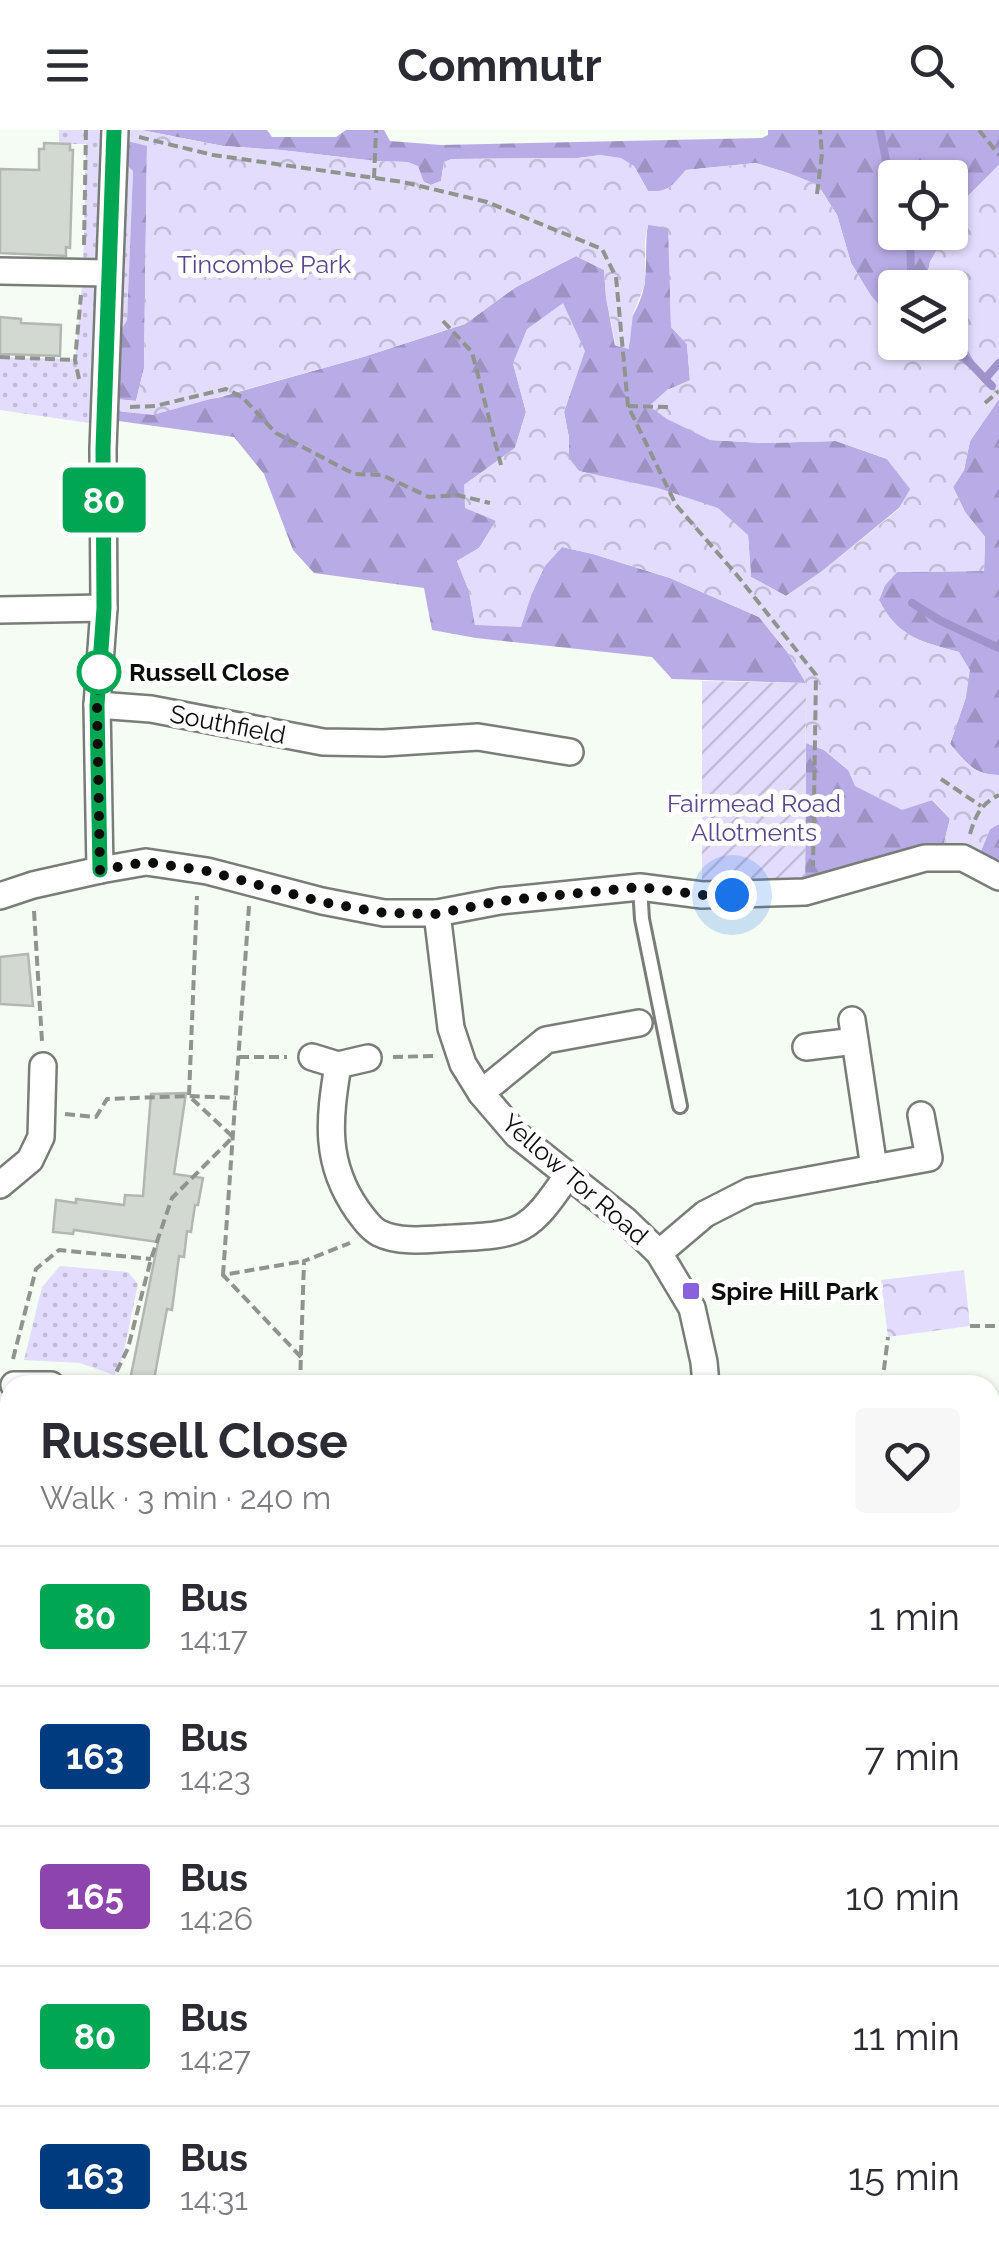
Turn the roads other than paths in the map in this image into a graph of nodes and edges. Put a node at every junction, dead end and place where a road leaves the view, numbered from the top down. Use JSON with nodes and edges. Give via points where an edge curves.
{"nodes":[{"id":1,"x":114,"y":131,"type":"edge"},
{"id":2,"x":0,"y":271,"type":"edge"},
{"id":3,"x":96,"y":273,"type":"junction"},
{"id":4,"x":104,"y":608,"type":"junction"},
{"id":5,"x":0,"y":610,"type":"edge"},
{"id":6,"x":97,"y":705,"type":"junction"},
{"id":7,"x":570,"y":752,"type":"dead end"},
{"id":8,"x":100,"y":870,"type":"junction"},
{"id":9,"x":999,"y":877,"type":"edge"},
{"id":10,"x":640,"y":887,"type":"junction"},
{"id":11,"x":0,"y":896,"type":"edge"},
{"id":12,"x":436,"y":914,"type":"junction"},
{"id":13,"x":639,"y":1023,"type":"dead end"},
{"id":14,"x":806,"y":1047,"type":"dead end"},
{"id":15,"x":312,"y":1056,"type":"road end"},
{"id":16,"x":368,"y":1058,"type":"road end"},
{"id":17,"x":338,"y":1065,"type":"junction"},
{"id":18,"x":43,"y":1066,"type":"road end"},
{"id":19,"x":481,"y":1093,"type":"junction"},
{"id":20,"x":680,"y":1106,"type":"dead end"},
{"id":21,"x":922,"y":1115,"type":"dead end"},
{"id":22,"x":874,"y":1168,"type":"junction"},
{"id":23,"x":567,"y":1176,"type":"junction"},
{"id":24,"x":0,"y":1185,"type":"edge"},
{"id":25,"x":659,"y":1253,"type":"junction"},
{"id":26,"x":705,"y":1375,"type":"edge"}],
"edges":[{"from":1,"to":3,"type":"street"},
{"from":2,"to":3,"type":"street"},
{"from":3,"to":4,"type":"street","via":[[105,405]]},
{"from":4,"to":5,"type":"street"},
{"from":4,"to":6,"type":"street"},
{"from":6,"to":7,"type":"street","name":"Southfield","via":[[323,742],[478,737]]},
{"from":6,"to":8,"type":"street"},
{"from":8,"to":11,"type":"street"},
{"from":8,"to":12,"type":"street","via":[[146,862],[322,902]]},
{"from":9,"to":10,"type":"street","via":[[964,858],[925,858],[813,890],[702,895]]},
{"from":10,"to":12,"type":"street"},
{"from":10,"to":20,"type":"lane"},
{"from":12,"to":19,"type":"street","name":"Yellow Tor Road","via":[[451,1028]]},
{"from":13,"to":19,"type":"street","via":[[546,1040]]},
{"from":14,"to":22,"type":"street","via":[[853,1030]]},
{"from":15,"to":17,"type":"street"},
{"from":16,"to":17,"type":"street"},
{"from":17,"to":23,"type":"street","via":[[330,1125],[334,1160],[344,1191],[378,1233],[405,1239],[519,1230]]},
{"from":18,"to":24,"type":"street","via":[[41,1137],[30,1160]]},
{"from":19,"to":23,"type":"street","name":"Yellow Tor Road","via":[[517,1135]]},
{"from":21,"to":22,"type":"street","via":[[929,1158]]},
{"from":22,"to":25,"type":"street","via":[[750,1191],[705,1214]]},
{"from":23,"to":25,"type":"street","name":"Yellow Tor Road"},
{"from":25,"to":26,"type":"street","name":"Yellow Tor Road","via":[[692,1308]]}]}
